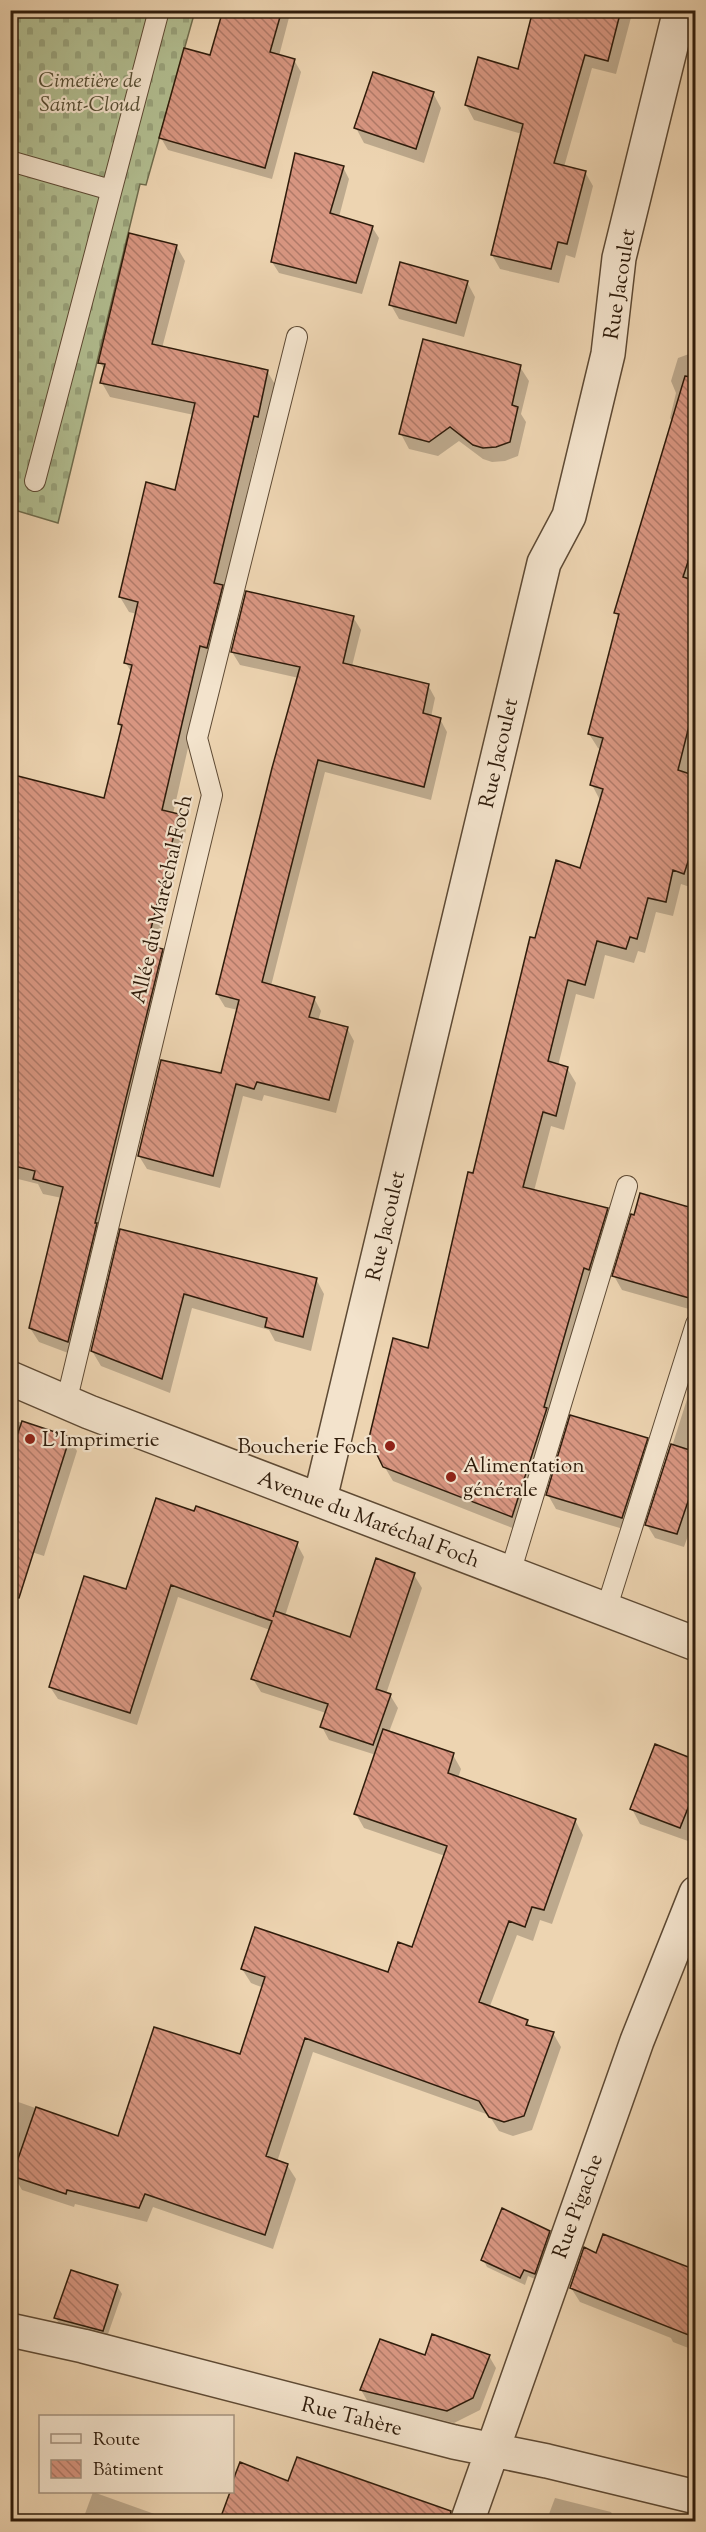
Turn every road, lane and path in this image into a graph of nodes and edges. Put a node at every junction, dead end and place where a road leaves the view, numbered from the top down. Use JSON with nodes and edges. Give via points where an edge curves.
{"nodes":[{"id":1,"x":159,"y":10,"type":"edge"},
{"id":2,"x":680,"y":10,"type":"edge"},
{"id":3,"x":10,"y":160,"type":"edge"},
{"id":4,"x":111,"y":190,"type":"junction"},
{"id":5,"x":297,"y":337,"type":"dead end"},
{"id":6,"x":35,"y":481,"type":"dead end"},
{"id":7,"x":627,"y":1186,"type":"dead end"},
{"id":8,"x":696,"y":1324,"type":"edge"},
{"id":9,"x":10,"y":1378,"type":"edge"},
{"id":10,"x":66,"y":1403,"type":"junction"},
{"id":11,"x":320,"y":1499,"type":"junction"},
{"id":12,"x":510,"y":1573,"type":"junction"},
{"id":13,"x":606,"y":1610,"type":"junction"},
{"id":14,"x":696,"y":1644,"type":"edge"},
{"id":15,"x":696,"y":1893,"type":"edge"},
{"id":16,"x":10,"y":2330,"type":"edge"},
{"id":17,"x":492,"y":2450,"type":"junction"},
{"id":18,"x":696,"y":2497,"type":"edge"},
{"id":19,"x":466,"y":2522,"type":"edge"}],
"edges":[{"from":1,"to":4,"type":"lane"},
{"from":2,"to":11,"type":"street","name":"Rue Jacoulet","via":[[619,258],[608,354],[568,516],[544,563]]},
{"from":3,"to":4,"type":"lane"},
{"from":4,"to":6,"type":"lane"},
{"from":5,"to":10,"type":"lane","name":"Allée du Maréchal Foch","via":[[197,738],[212,795]]},
{"from":7,"to":12,"type":"lane"},
{"from":8,"to":13,"type":"lane"},
{"from":9,"to":10,"type":"street","name":"Avenue du Maréchal Foch"},
{"from":10,"to":11,"type":"street","name":"Avenue du Maréchal Foch"},
{"from":11,"to":12,"type":"street","name":"Avenue du Maréchal Foch"},
{"from":12,"to":13,"type":"street","name":"Avenue du Maréchal Foch"},
{"from":13,"to":14,"type":"street","name":"Avenue du Maréchal Foch"},
{"from":15,"to":17,"type":"street","name":"Rue Pigache","via":[[636,2041]]},
{"from":16,"to":17,"type":"street","name":"Rue Tahère"},
{"from":17,"to":18,"type":"street","name":"Rue Tahère"},
{"from":17,"to":19,"type":"street","name":"Rue Pigache"}]}
